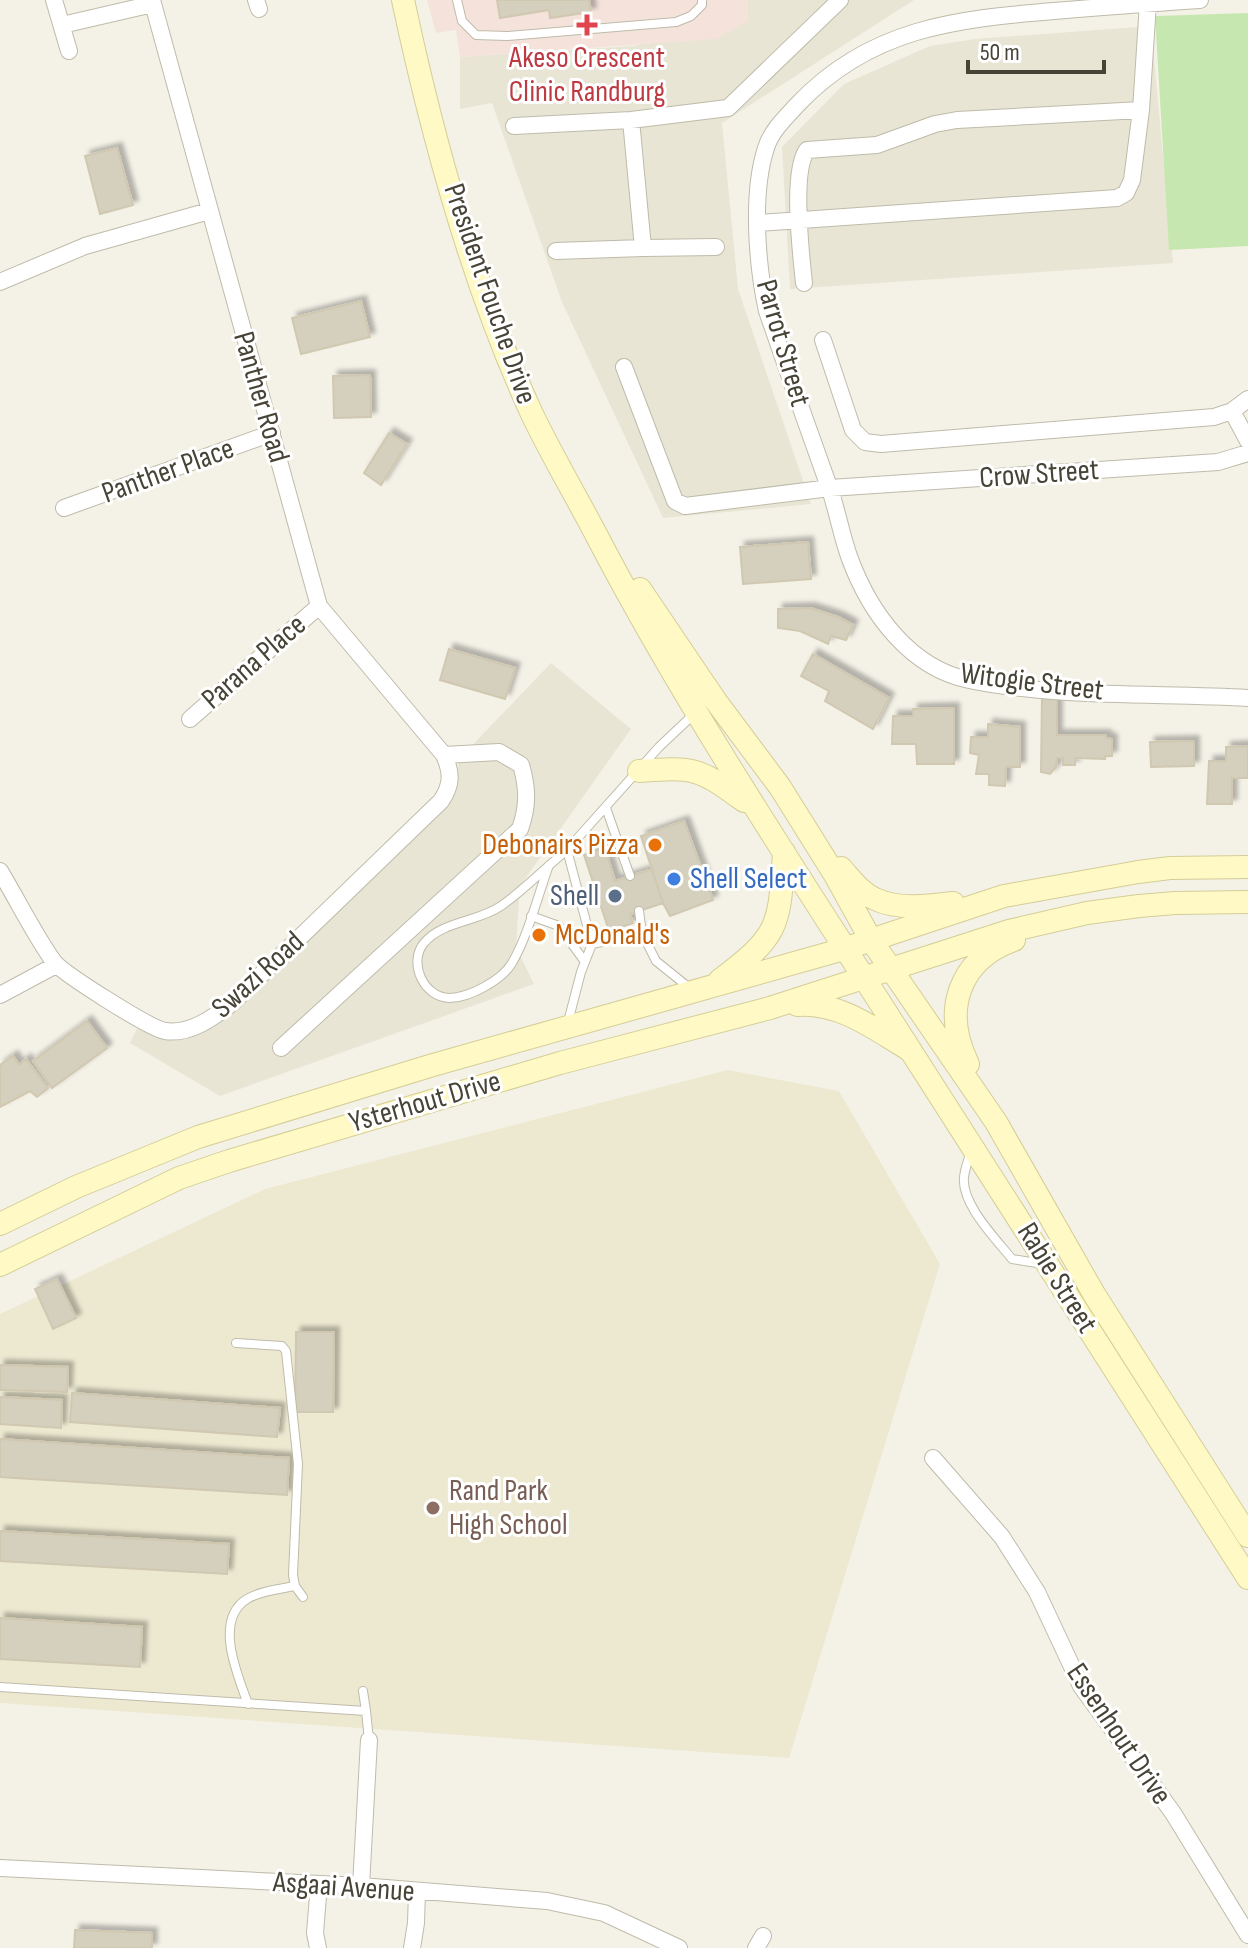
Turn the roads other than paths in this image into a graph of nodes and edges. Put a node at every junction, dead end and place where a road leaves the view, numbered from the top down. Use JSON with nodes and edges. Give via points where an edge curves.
{"nodes":[{"id":1,"x":54,"y":0,"type":"edge"},
{"id":2,"x":396,"y":0,"type":"edge"},
{"id":3,"x":403,"y":0,"type":"edge"},
{"id":4,"x":457,"y":0,"type":"edge"},
{"id":5,"x":702,"y":0,"type":"edge"},
{"id":6,"x":840,"y":0,"type":"edge"},
{"id":7,"x":1200,"y":0,"type":"edge"},
{"id":8,"x":152,"y":2,"type":"edge"},
{"id":9,"x":1148,"y":3,"type":"junction"},
{"id":10,"x":62,"y":25,"type":"junction"},
{"id":11,"x":410,"y":34,"type":"junction"},
{"id":12,"x":69,"y":51,"type":"dead end"},
{"id":13,"x":1141,"y":110,"type":"junction"},
{"id":14,"x":631,"y":120,"type":"junction"},
{"id":15,"x":514,"y":126,"type":"dead end"},
{"id":16,"x":209,"y":211,"type":"junction"},
{"id":17,"x":798,"y":220,"type":"junction"},
{"id":18,"x":758,"y":223,"type":"junction"},
{"id":19,"x":716,"y":247,"type":"dead end"},
{"id":20,"x":643,"y":248,"type":"junction"},
{"id":21,"x":556,"y":251,"type":"dead end"},
{"id":22,"x":0,"y":282,"type":"edge"},
{"id":23,"x":804,"y":283,"type":"dead end"},
{"id":24,"x":823,"y":340,"type":"dead end"},
{"id":25,"x":624,"y":367,"type":"dead end"},
{"id":26,"x":1248,"y":399,"type":"edge"},
{"id":27,"x":1232,"y":411,"type":"junction"},
{"id":28,"x":272,"y":433,"type":"junction"},
{"id":29,"x":1248,"y":441,"type":"edge"},
{"id":30,"x":1248,"y":453,"type":"edge"},
{"id":31,"x":830,"y":488,"type":"junction"},
{"id":32,"x":64,"y":508,"type":"dead end"},
{"id":33,"x":601,"y":543,"type":"junction"},
{"id":34,"x":319,"y":606,"type":"junction"},
{"id":35,"x":1248,"y":698,"type":"edge"},
{"id":36,"x":715,"y":700,"type":"junction"},
{"id":37,"x":695,"y":713,"type":"junction"},
{"id":38,"x":190,"y":719,"type":"dead end"},
{"id":39,"x":444,"y":755,"type":"junction"},
{"id":40,"x":639,"y":771,"type":"junction"},
{"id":41,"x":606,"y":808,"type":"junction"},
{"id":42,"x":761,"y":813,"type":"junction"},
{"id":43,"x":811,"y":839,"type":"junction"},
{"id":44,"x":567,"y":850,"type":"junction"},
{"id":45,"x":784,"y":852,"type":"junction"},
{"id":46,"x":549,"y":865,"type":"junction"},
{"id":47,"x":1248,"y":867,"type":"edge"},
{"id":48,"x":0,"y":871,"type":"edge"},
{"id":49,"x":630,"y":876,"type":"dead end"},
{"id":50,"x":1004,"y":896,"type":"junction"},
{"id":51,"x":1248,"y":902,"type":"edge"},
{"id":52,"x":639,"y":911,"type":"dead end"},
{"id":53,"x":1087,"y":913,"type":"junction"},
{"id":54,"x":531,"y":916,"type":"junction"},
{"id":55,"x":642,"y":933,"type":"junction"},
{"id":56,"x":871,"y":940,"type":"junction"},
{"id":57,"x":592,"y":944,"type":"junction"},
{"id":58,"x":844,"y":949,"type":"junction"},
{"id":59,"x":585,"y":962,"type":"junction"},
{"id":60,"x":56,"y":965,"type":"junction"},
{"id":61,"x":891,"y":968,"type":"junction"},
{"id":62,"x":864,"y":978,"type":"junction"},
{"id":63,"x":702,"y":989,"type":"junction"},
{"id":64,"x":0,"y":995,"type":"edge"},
{"id":65,"x":770,"y":1008,"type":"junction"},
{"id":66,"x":567,"y":1027,"type":"junction"},
{"id":67,"x":281,"y":1048,"type":"dead end"},
{"id":68,"x":912,"y":1052,"type":"junction"},
{"id":69,"x":996,"y":1122,"type":"junction"},
{"id":70,"x":972,"y":1146,"type":"junction"},
{"id":71,"x":0,"y":1224,"type":"edge"},
{"id":72,"x":1048,"y":1264,"type":"junction"},
{"id":73,"x":0,"y":1265,"type":"edge"},
{"id":74,"x":236,"y":1343,"type":"dead end"},
{"id":75,"x":933,"y":1458,"type":"dead end"},
{"id":76,"x":1248,"y":1536,"type":"edge"},
{"id":77,"x":1248,"y":1578,"type":"edge"},
{"id":78,"x":295,"y":1586,"type":"junction"},
{"id":79,"x":303,"y":1597,"type":"dead end"},
{"id":80,"x":0,"y":1687,"type":"edge"},
{"id":81,"x":363,"y":1691,"type":"dead end"},
{"id":82,"x":248,"y":1704,"type":"junction"},
{"id":83,"x":366,"y":1711,"type":"junction"},
{"id":84,"x":369,"y":1740,"type":"joint"},
{"id":85,"x":0,"y":1868,"type":"edge"},
{"id":86,"x":319,"y":1884,"type":"junction"},
{"id":87,"x":361,"y":1886,"type":"junction"},
{"id":88,"x":417,"y":1892,"type":"junction"},
{"id":89,"x":1248,"y":1935,"type":"edge"},
{"id":90,"x":318,"y":1948,"type":"edge"},
{"id":91,"x":412,"y":1948,"type":"edge"},
{"id":92,"x":679,"y":1948,"type":"edge"}],
"edges":[{"from":1,"to":10,"type":"street"},
{"from":2,"to":11,"type":"main road","name":"President Fouche Drive"},
{"from":3,"to":11,"type":"main road","name":"President Fouche Drive"},
{"from":4,"to":5,"type":"lane","via":[[462,21],[476,35],[507,36],[676,22],[691,16]]},
{"from":6,"to":14,"type":"street","via":[[728,108]]},
{"from":7,"to":9,"type":"street","name":"Parrot Street"},
{"from":8,"to":10,"type":"street"},
{"from":8,"to":16,"type":"street","name":"Panther Road"},
{"from":9,"to":13,"type":"street"},
{"from":9,"to":18,"type":"street","name":"Parrot Street","via":[[958,20],[892,40],[855,58],[806,96],[774,132],[763,159]]},
{"from":10,"to":12,"type":"street"},
{"from":11,"to":33,"type":"main road","name":"President Fouche Drive","via":[[482,287],[533,415]]},
{"from":13,"to":17,"type":"street","via":[[957,120],[877,145],[807,150]]},
{"from":13,"to":17,"type":"street","via":[[1132,180],[1117,198]]},
{"from":14,"to":15,"type":"street"},
{"from":14,"to":20,"type":"street"},
{"from":16,"to":22,"type":"street","via":[[85,246]]},
{"from":16,"to":28,"type":"street","name":"Panther Road"},
{"from":17,"to":18,"type":"street"},
{"from":17,"to":23,"type":"street"},
{"from":18,"to":31,"type":"street","name":"Parrot Street","via":[[767,311]]},
{"from":19,"to":20,"type":"street"},
{"from":20,"to":21,"type":"street"},
{"from":24,"to":27,"type":"street","via":[[853,430],[865,442],[1198,418]]},
{"from":25,"to":31,"type":"street","name":"Crow Street","via":[[679,505]]},
{"from":26,"to":27,"type":"street"},
{"from":27,"to":29,"type":"street"},
{"from":28,"to":32,"type":"street","name":"Panther Place"},
{"from":28,"to":34,"type":"street","name":"Panther Road"},
{"from":30,"to":31,"type":"street","name":"Crow Street","via":[[1218,462]]},
{"from":31,"to":35,"type":"street","name":"Witogie Street","via":[[864,591],[894,636],[937,669],[968,680],[1057,690]]},
{"from":33,"to":36,"type":"main road","name":"President Fouche Drive","via":[[635,581]]},
{"from":33,"to":37,"type":"main road","name":"President Fouche Drive"},
{"from":34,"to":38,"type":"street","name":"Parana Place"},
{"from":34,"to":39,"type":"street","name":"Panther Road"},
{"from":36,"to":37,"type":"lane"},
{"from":36,"to":43,"type":"main road","name":"President Fouche Drive","via":[[780,787]]},
{"from":37,"to":40,"type":"lane"},
{"from":37,"to":42,"type":"main road","name":"President Fouche Drive"},
{"from":39,"to":60,"type":"street","name":"Swazi Road","via":[[451,778],[441,801],[208,1022],[165,1031]]},
{"from":39,"to":67,"type":"street","via":[[499,752],[521,765],[527,811],[520,829]]},
{"from":40,"to":41,"type":"lane"},
{"from":40,"to":42,"type":"main road","via":[[697,771]]},
{"from":41,"to":44,"type":"lane"},
{"from":41,"to":49,"type":"lane"},
{"from":42,"to":45,"type":"main road","name":"President Fouche Drive"},
{"from":43,"to":50,"type":"main road","via":[[863,891],[891,905]]},
{"from":43,"to":56,"type":"main road","name":"President Fouche Drive"},
{"from":44,"to":46,"type":"lane"},
{"from":44,"to":57,"type":"lane"},
{"from":45,"to":58,"type":"main road","name":"President Fouche Drive"},
{"from":45,"to":63,"type":"main road","via":[[773,930],[752,954]]},
{"from":46,"to":54,"type":"lane"},
{"from":46,"to":54,"type":"lane","via":[[501,906],[433,933],[421,945],[416,963],[422,981],[447,998],[500,977],[512,964]]},
{"from":47,"to":50,"type":"main road","via":[[1160,869]]},
{"from":48,"to":60,"type":"street","name":"Swazi Road"},
{"from":50,"to":56,"type":"main road","name":"Ysterhout Drive"},
{"from":51,"to":53,"type":"main road"},
{"from":52,"to":55,"type":"lane"},
{"from":53,"to":61,"type":"main road","name":"Ysterhout Drive"},
{"from":53,"to":69,"type":"main road","via":[[1000,945],[976,962],[963,981],[957,1037]]},
{"from":54,"to":59,"type":"lane","via":[[559,926]]},
{"from":55,"to":57,"type":"lane"},
{"from":55,"to":63,"type":"lane","via":[[656,961]]},
{"from":56,"to":58,"type":"main road","name":"Ysterhout Drive"},
{"from":56,"to":61,"type":"main road","name":"President Fouche Drive"},
{"from":57,"to":59,"type":"lane"},
{"from":58,"to":62,"type":"main road","name":"President Fouche Drive"},
{"from":58,"to":63,"type":"main road","name":"Ysterhout Drive"},
{"from":59,"to":66,"type":"lane"},
{"from":60,"to":64,"type":"street"},
{"from":61,"to":62,"type":"main road","name":"Ysterhout Drive"},
{"from":61,"to":69,"type":"main road","name":"Rabie Street"},
{"from":62,"to":65,"type":"main road","name":"Ysterhout Drive"},
{"from":62,"to":68,"type":"main road","name":"Rabie Street"},
{"from":63,"to":66,"type":"main road","name":"Ysterhout Drive"},
{"from":65,"to":68,"type":"main road","via":[[803,1005],[843,1011]]},
{"from":65,"to":73,"type":"main road","name":"Ysterhout Drive","via":[[546,1067],[229,1161],[179,1178]]},
{"from":66,"to":71,"type":"main road","name":"Ysterhout Drive","via":[[198,1137]]},
{"from":68,"to":70,"type":"main road","name":"Rabie Street"},
{"from":69,"to":76,"type":"main road","name":"Rabie Street","via":[[1094,1294]]},
{"from":70,"to":72,"type":"main road","name":"Rabie Street"},
{"from":70,"to":72,"type":"lane","via":[[964,1187],[975,1212],[1012,1259]]},
{"from":72,"to":77,"type":"main road","name":"Rabie Street"},
{"from":74,"to":78,"type":"lane","via":[[282,1346],[286,1351],[298,1464]]},
{"from":75,"to":89,"type":"street","name":"Essenhout Drive","via":[[1002,1537],[1041,1600],[1081,1686],[1173,1813]]},
{"from":78,"to":79,"type":"lane"},
{"from":78,"to":82,"type":"lane","via":[[246,1600],[232,1618],[231,1652]]},
{"from":80,"to":82,"type":"lane"},
{"from":81,"to":83,"type":"lane"},
{"from":82,"to":83,"type":"lane"},
{"from":83,"to":84,"type":"lane"},
{"from":84,"to":87,"type":"street"},
{"from":85,"to":86,"type":"street","name":"Asgaai Avenue"},
{"from":86,"to":87,"type":"street","name":"Asgaai Avenue"},
{"from":86,"to":90,"type":"street"},
{"from":87,"to":88,"type":"street","name":"Asgaai Avenue"},
{"from":88,"to":91,"type":"street"},
{"from":88,"to":92,"type":"street","name":"Asgaai Avenue","via":[[576,1906]]}]}
